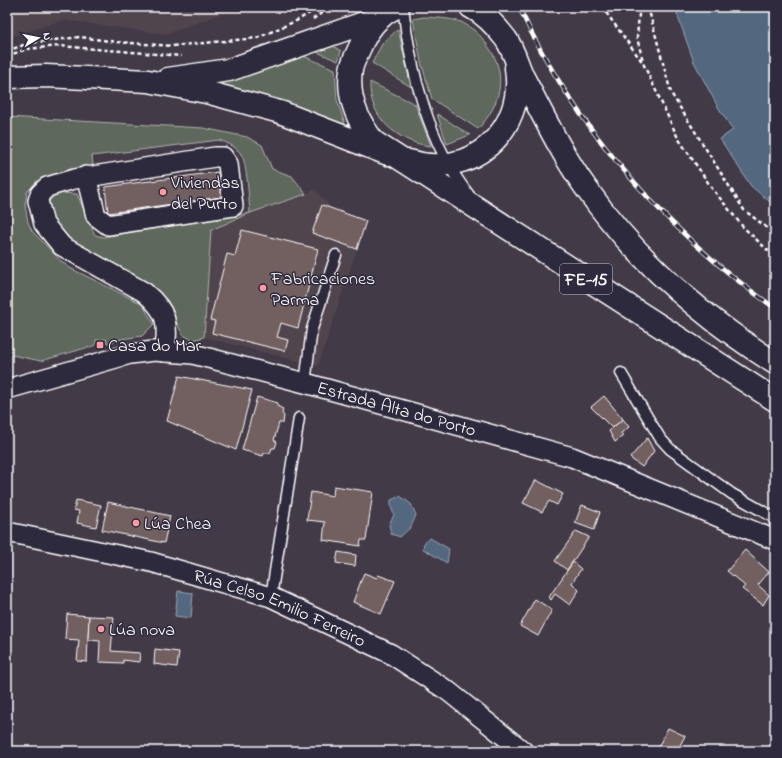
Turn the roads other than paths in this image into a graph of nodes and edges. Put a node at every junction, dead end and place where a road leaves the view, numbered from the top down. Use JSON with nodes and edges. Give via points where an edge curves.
{"nodes":[{"id":1,"x":470,"y":7,"type":"edge"},
{"id":2,"x":492,"y":7,"type":"edge"},
{"id":3,"x":393,"y":9,"type":"edge"},
{"id":4,"x":507,"y":41,"type":"junction"},
{"id":5,"x":515,"y":60,"type":"junction"},
{"id":6,"x":7,"y":77,"type":"edge"},
{"id":7,"x":148,"y":81,"type":"junction"},
{"id":8,"x":396,"y":158,"type":"junction"},
{"id":9,"x":448,"y":165,"type":"junction"},
{"id":10,"x":86,"y":176,"type":"junction"},
{"id":11,"x":493,"y":219,"type":"junction"},
{"id":12,"x":336,"y":255,"type":"dead end"},
{"id":13,"x":165,"y":352,"type":"junction"},
{"id":14,"x":775,"y":363,"type":"edge"},
{"id":15,"x":621,"y":373,"type":"dead end"},
{"id":16,"x":305,"y":383,"type":"junction"},
{"id":17,"x":7,"y":389,"type":"edge"},
{"id":18,"x":775,"y":400,"type":"edge"},
{"id":19,"x":299,"y":418,"type":"dead end"},
{"id":20,"x":775,"y":522,"type":"edge"},
{"id":21,"x":7,"y":532,"type":"edge"},
{"id":22,"x":775,"y":540,"type":"edge"},
{"id":23,"x":271,"y":597,"type":"junction"},
{"id":24,"x":523,"y":751,"type":"edge"}],
"edges":[{"from":1,"to":4,"type":"main road","via":[[493,23]]},
{"from":2,"to":4,"type":"main road"},
{"from":3,"to":7,"type":"main road","via":[[229,70]]},
{"from":3,"to":8,"type":"main road","via":[[366,33],[351,70],[350,88],[363,128],[374,142]]},
{"from":3,"to":9,"type":"lane","via":[[437,143]]},
{"from":4,"to":5,"type":"main road"},
{"from":5,"to":9,"type":"main road","via":[[517,96],[504,129],[492,143],[476,155]]},
{"from":5,"to":14,"type":"main road","number":"FE-15","via":[[560,147],[585,187],[634,250],[709,318]]},
{"from":6,"to":7,"type":"main road","via":[[46,76]]},
{"from":7,"to":8,"type":"main road","via":[[206,92],[280,112]]},
{"from":8,"to":9,"type":"main road","via":[[416,164]]},
{"from":8,"to":11,"type":"main road","number":"FE-15"},
{"from":9,"to":11,"type":"lane","via":[[476,204]]},
{"from":10,"to":10,"type":"street","via":[[96,216],[108,225],[233,206],[228,164],[223,157]]},
{"from":10,"to":13,"type":"street","via":[[59,182],[47,187],[40,194],[38,201],[44,224],[62,246],[144,292],[155,302],[163,313],[168,327]]},
{"from":11,"to":18,"type":"main road","number":"FE-15"},
{"from":12,"to":16,"type":"lane","via":[[312,329]]},
{"from":13,"to":16,"type":"street","name":"Estrada Alta do Porto","via":[[193,354]]},
{"from":13,"to":17,"type":"street","name":"Estrada Alta do Porto","via":[[130,354]]},
{"from":15,"to":20,"type":"lane","via":[[660,438],[670,449],[732,494],[773,517]]},
{"from":16,"to":22,"type":"street","name":"Estrada Alta do Porto","via":[[572,457]]},
{"from":19,"to":23,"type":"lane"},
{"from":21,"to":23,"type":"street","name":"Rúa Celso Emilio Ferreiro","via":[[151,562]]},
{"from":23,"to":24,"type":"street","name":"Rúa Celso Emilio Ferreiro","via":[[391,654],[448,691]]}]}
